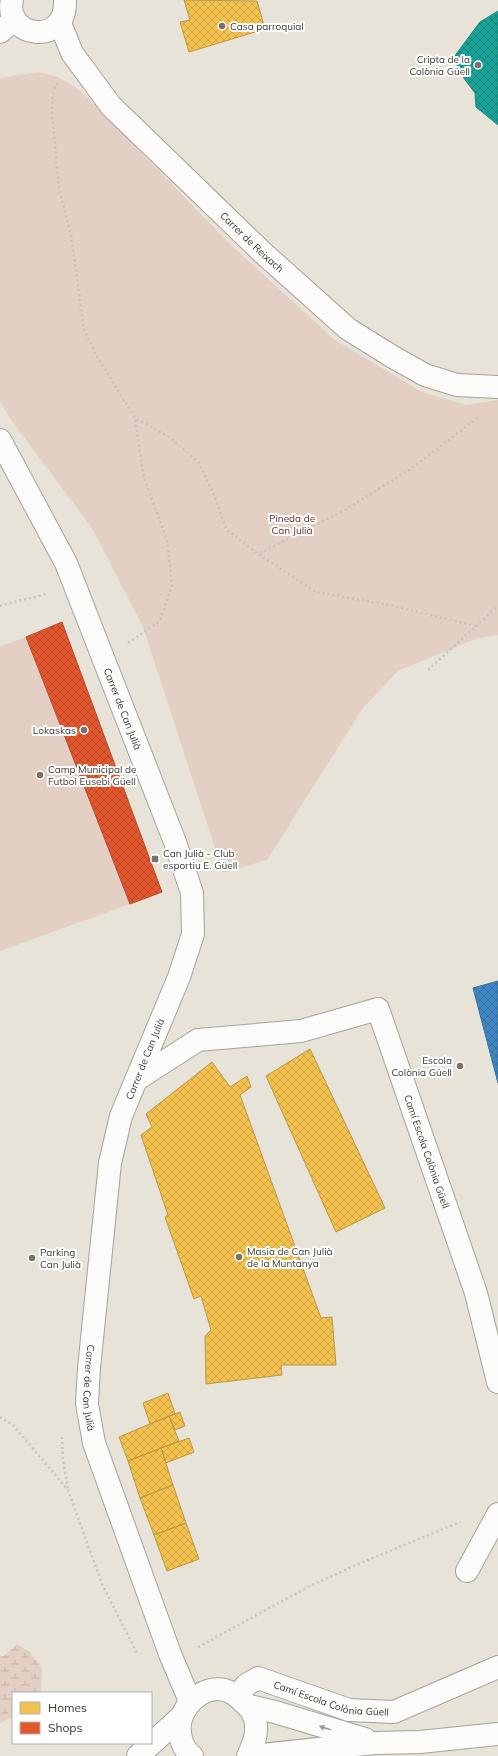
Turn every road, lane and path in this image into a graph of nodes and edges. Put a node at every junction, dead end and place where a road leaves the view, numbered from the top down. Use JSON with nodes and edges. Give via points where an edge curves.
{"nodes":[{"id":1,"x":65,"y":0,"type":"edge"},
{"id":2,"x":9,"y":17,"type":"edge"},
{"id":3,"x":60,"y":23,"type":"junction"},
{"id":4,"x":72,"y":53,"type":"junction"},
{"id":5,"x":498,"y":387,"type":"edge"},
{"id":6,"x":485,"y":414,"type":"dead end"},
{"id":7,"x":135,"y":418,"type":"junction"},
{"id":8,"x":0,"y":440,"type":"edge"},
{"id":9,"x":258,"y":554,"type":"junction"},
{"id":10,"x":52,"y":591,"type":"dead end"},
{"id":11,"x":0,"y":606,"type":"edge"},
{"id":12,"x":498,"y":606,"type":"edge"},
{"id":13,"x":476,"y":626,"type":"junction"},
{"id":14,"x":102,"y":654,"type":"junction"},
{"id":15,"x":428,"y":670,"type":"dead end"},
{"id":16,"x":136,"y":1080,"type":"junction"},
{"id":17,"x":498,"y":1382,"type":"edge"},
{"id":18,"x":0,"y":1416,"type":"edge"},
{"id":19,"x":61,"y":1431,"type":"dead end"},
{"id":20,"x":68,"y":1490,"type":"junction"},
{"id":21,"x":498,"y":1514,"type":"edge"},
{"id":22,"x":463,"y":1522,"type":"dead end"},
{"id":23,"x":467,"y":1571,"type":"dead end"},
{"id":24,"x":194,"y":1649,"type":"dead end"},
{"id":25,"x":139,"y":1658,"type":"dead end"},
{"id":26,"x":498,"y":1667,"type":"edge"},
{"id":27,"x":243,"y":1670,"type":"dead end"},
{"id":28,"x":240,"y":1699,"type":"junction"},
{"id":29,"x":185,"y":1709,"type":"junction"},
{"id":30,"x":498,"y":1734,"type":"edge"},
{"id":31,"x":152,"y":1742,"type":"edge"},
{"id":32,"x":375,"y":1743,"type":"junction"},
{"id":33,"x":150,"y":1744,"type":"edge"},
{"id":34,"x":138,"y":1756,"type":"edge"},
{"id":35,"x":192,"y":1756,"type":"edge"},
{"id":36,"x":248,"y":1756,"type":"edge"},
{"id":37,"x":252,"y":1756,"type":"edge"}],
"edges":[{"from":1,"to":3,"type":"street","via":[[64,15]]},
{"from":2,"to":3,"type":"street","via":[[28,30],[37,32],[46,32]]},
{"from":3,"to":4,"type":"street","name":"Carrer de Reixach"},
{"from":4,"to":5,"type":"street","name":"Carrer de Reixach","via":[[111,106],[262,252],[348,329],[425,375],[457,385]]},
{"from":4,"to":7,"type":"path","via":[[53,92],[52,113],[59,189],[71,235],[84,329],[95,353]]},
{"from":6,"to":9,"type":"path","via":[[403,474],[343,511]]},
{"from":7,"to":9,"type":"path","via":[[171,438],[199,463],[216,497],[226,529]]},
{"from":7,"to":14,"type":"path","via":[[144,478],[167,540],[172,586],[160,621],[130,642]]},
{"from":8,"to":14,"type":"street","name":"Carrer de Can Julià","via":[[66,563]]},
{"from":9,"to":13,"type":"path","via":[[316,592],[389,605]]},
{"from":10,"to":11,"type":"path","via":[[34,599],[16,600]]},
{"from":12,"to":13,"type":"path"},
{"from":13,"to":15,"type":"path"},
{"from":14,"to":16,"type":"street","name":"Carrer de Can Julià","via":[[175,842],[192,893],[193,934],[179,977]]},
{"from":16,"to":17,"type":"street","name":"Camí Escola Colònia Güell","via":[[198,1040],[301,1031],[378,1009],[476,1293]]},
{"from":16,"to":29,"type":"street","name":"Carrer de Can Julià","via":[[122,1116],[110,1163],[87,1404],[94,1443],[170,1654]]},
{"from":18,"to":20,"type":"path","via":[[13,1425]]},
{"from":19,"to":20,"type":"path"},
{"from":20,"to":25,"type":"path","via":[[102,1584]]},
{"from":21,"to":23,"type":"street"},
{"from":22,"to":24,"type":"path","via":[[308,1587]]},
{"from":26,"to":28,"type":"street","name":"Camí Escola Colònia Güell","via":[[394,1712],[349,1710],[258,1678],[246,1685]]},
{"from":27,"to":28,"type":"street"},
{"from":28,"to":29,"type":"street","via":[[221,1690],[210,1690],[199,1695]]},
{"from":32,"to":28,"type":"street","one_way":true},
{"from":28,"to":36,"type":"street","via":[[254,1717],[256,1729],[255,1740]]},
{"from":29,"to":31,"type":"street"},
{"from":29,"to":35,"type":"street","via":[[179,1730],[181,1742],[187,1753]]},
{"from":30,"to":32,"type":"street","via":[[420,1742]]},
{"from":32,"to":37,"type":"street"},
{"from":33,"to":34,"type":"street"}]}
